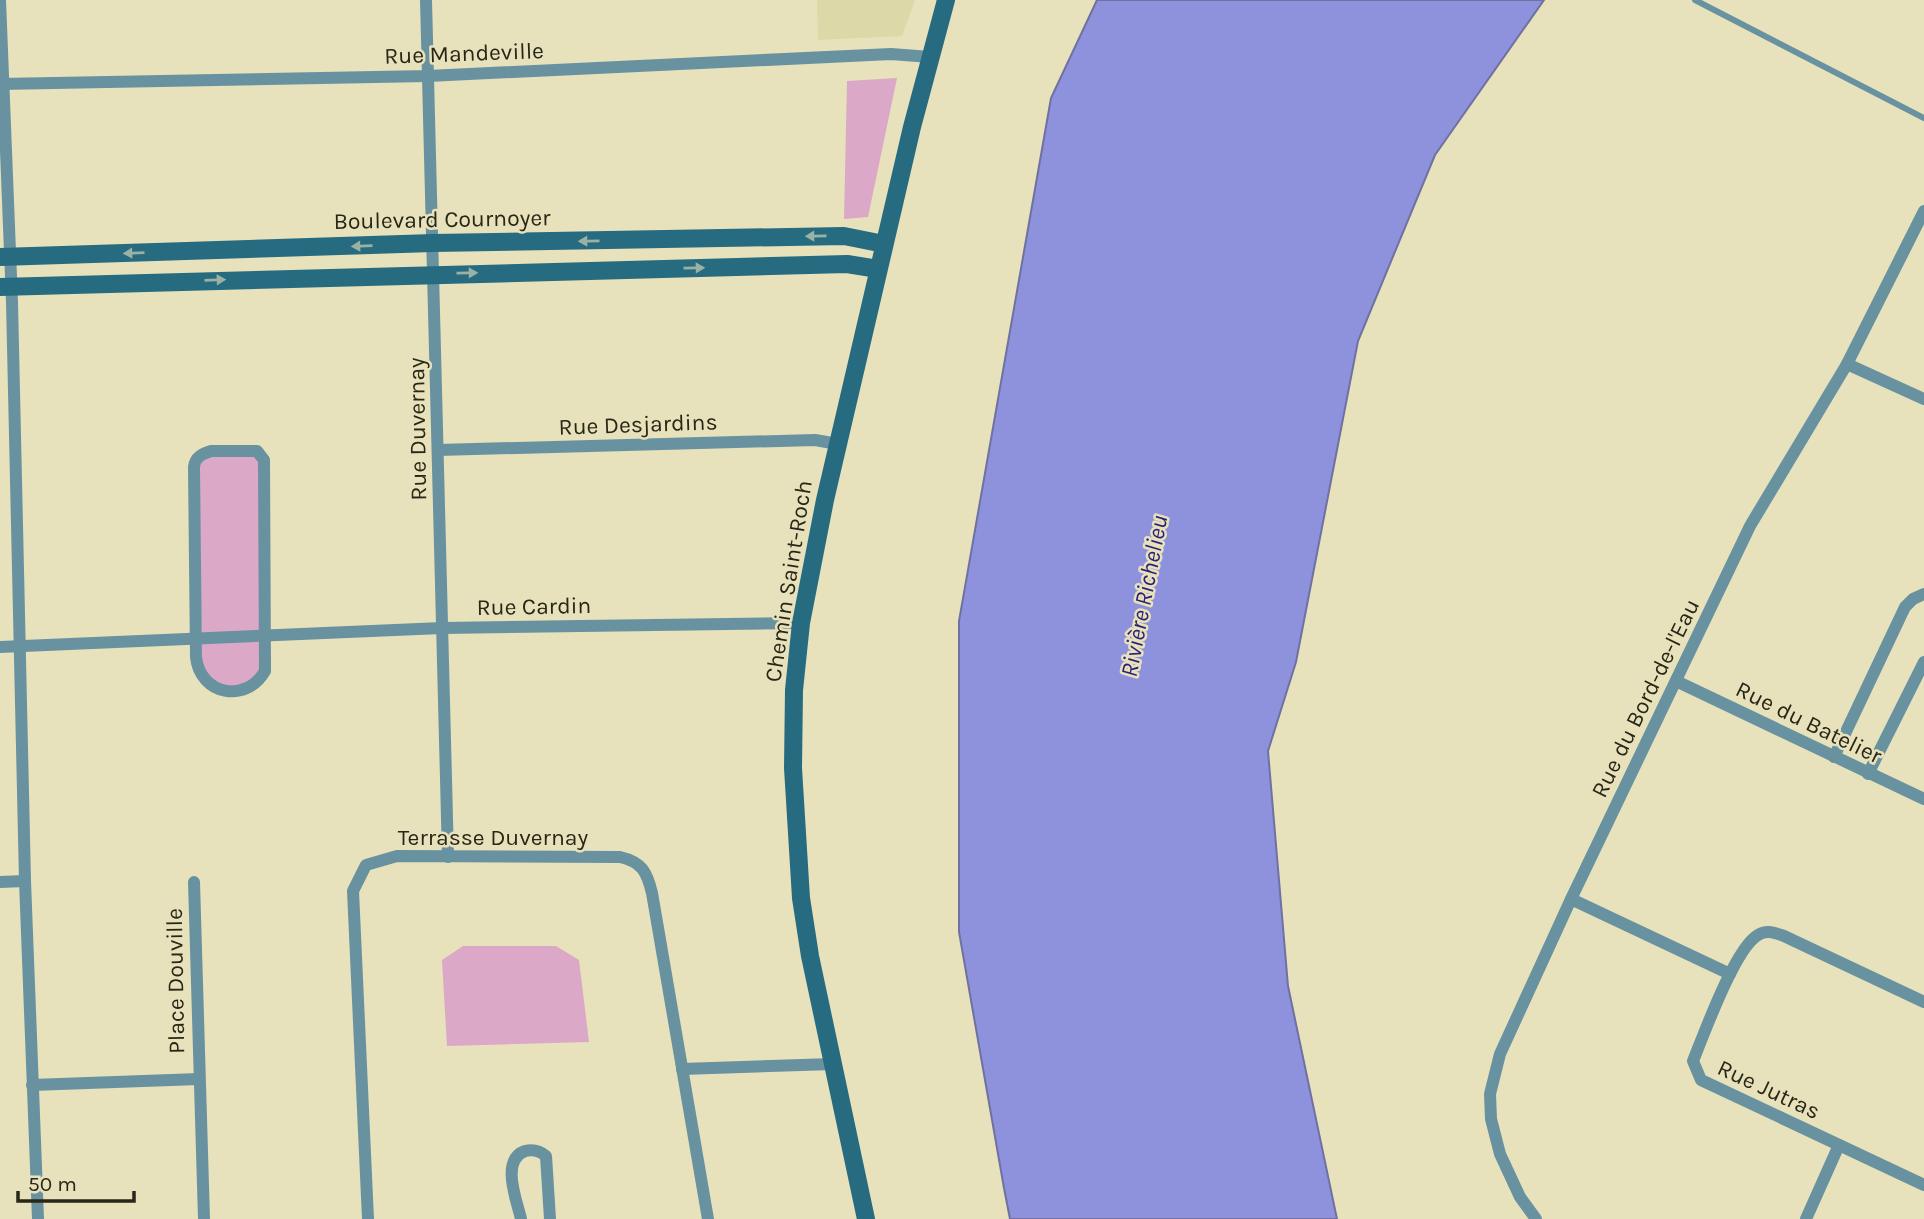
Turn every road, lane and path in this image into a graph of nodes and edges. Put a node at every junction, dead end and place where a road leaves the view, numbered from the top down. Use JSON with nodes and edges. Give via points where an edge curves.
{"nodes":[{"id":1,"x":0,"y":0,"type":"edge"},
{"id":2,"x":426,"y":0,"type":"edge"},
{"id":3,"x":946,"y":0,"type":"edge"},
{"id":4,"x":1695,"y":0,"type":"edge"},
{"id":5,"x":930,"y":57,"type":"junction"},
{"id":6,"x":428,"y":76,"type":"junction"},
{"id":7,"x":1,"y":84,"type":"edge"},
{"id":8,"x":1924,"y":118,"type":"edge"},
{"id":9,"x":1924,"y":211,"type":"edge"},
{"id":10,"x":433,"y":243,"type":"junction"},
{"id":11,"x":884,"y":244,"type":"junction"},
{"id":12,"x":5,"y":257,"type":"edge"},
{"id":13,"x":878,"y":269,"type":"junction"},
{"id":14,"x":434,"y":274,"type":"junction"},
{"id":15,"x":6,"y":286,"type":"edge"},
{"id":16,"x":1847,"y":364,"type":"junction"},
{"id":17,"x":1924,"y":399,"type":"edge"},
{"id":18,"x":838,"y":444,"type":"junction"},
{"id":19,"x":438,"y":450,"type":"junction"},
{"id":20,"x":1924,"y":594,"type":"edge"},
{"id":21,"x":802,"y":623,"type":"junction"},
{"id":22,"x":442,"y":628,"type":"junction"},
{"id":23,"x":267,"y":635,"type":"junction"},
{"id":24,"x":195,"y":638,"type":"junction"},
{"id":25,"x":19,"y":646,"type":"junction"},
{"id":26,"x":0,"y":647,"type":"edge"},
{"id":27,"x":1924,"y":662,"type":"edge"},
{"id":28,"x":1676,"y":681,"type":"junction"},
{"id":29,"x":1834,"y":757,"type":"junction"},
{"id":30,"x":1868,"y":774,"type":"junction"},
{"id":31,"x":1924,"y":799,"type":"edge"},
{"id":32,"x":447,"y":857,"type":"junction"},
{"id":33,"x":25,"y":881,"type":"junction"},
{"id":34,"x":0,"y":882,"type":"edge"},
{"id":35,"x":194,"y":882,"type":"dead end"},
{"id":36,"x":1571,"y":899,"type":"junction"},
{"id":37,"x":1730,"y":974,"type":"junction"},
{"id":38,"x":1924,"y":1002,"type":"edge"},
{"id":39,"x":833,"y":1064,"type":"junction"},
{"id":40,"x":682,"y":1069,"type":"junction"},
{"id":41,"x":199,"y":1079,"type":"junction"},
{"id":42,"x":32,"y":1085,"type":"junction"},
{"id":43,"x":1839,"y":1145,"type":"junction"},
{"id":44,"x":1924,"y":1185,"type":"edge"},
{"id":45,"x":38,"y":1219,"type":"edge"},
{"id":46,"x":204,"y":1219,"type":"edge"},
{"id":47,"x":368,"y":1219,"type":"edge"},
{"id":48,"x":521,"y":1219,"type":"edge"},
{"id":49,"x":550,"y":1219,"type":"edge"},
{"id":50,"x":708,"y":1219,"type":"edge"},
{"id":51,"x":866,"y":1219,"type":"edge"},
{"id":52,"x":1536,"y":1219,"type":"edge"},
{"id":53,"x":1806,"y":1219,"type":"edge"}],
"edges":[{"from":1,"to":7,"type":"street"},
{"from":2,"to":6,"type":"street","name":"Rue Duvernay"},
{"from":3,"to":5,"type":"street","name":"Chemin Saint-Roch"},
{"from":4,"to":8,"type":"lane"},
{"from":5,"to":6,"type":"street","name":"Rue Mandeville","via":[[891,54]]},
{"from":5,"to":11,"type":"street","name":"Chemin Saint-Roch"},
{"from":6,"to":7,"type":"street","name":"Rue Mandeville"},
{"from":6,"to":10,"type":"street","name":"Rue Duvernay"},
{"from":7,"to":12,"type":"street"},
{"from":9,"to":16,"type":"street","name":"Rue du Bord-de-l'Eau"},
{"from":11,"to":10,"type":"street","name":"Boulevard Cournoyer","one_way":true,"via":[[844,236]]},
{"from":10,"to":12,"type":"street","name":"Boulevard Cournoyer","one_way":true},
{"from":10,"to":14,"type":"street","name":"Rue Duvernay"},
{"from":11,"to":13,"type":"street","name":"Chemin Saint-Roch"},
{"from":12,"to":15,"type":"street"},
{"from":14,"to":13,"type":"street","one_way":true,"via":[[847,264]]},
{"from":13,"to":18,"type":"street","name":"Chemin Saint-Roch"},
{"from":15,"to":14,"type":"street","one_way":true},
{"from":14,"to":19,"type":"street","name":"Rue Duvernay"},
{"from":15,"to":25,"type":"street"},
{"from":16,"to":17,"type":"street"},
{"from":16,"to":28,"type":"street","name":"Rue du Bord-de-l'Eau","via":[[1750,526]]},
{"from":18,"to":19,"type":"street","name":"Rue Desjardins","via":[[815,440]]},
{"from":18,"to":21,"type":"street","name":"Chemin Saint-Roch"},
{"from":19,"to":22,"type":"street","name":"Rue Duvernay"},
{"from":20,"to":29,"type":"street","via":[[1905,607]]},
{"from":21,"to":22,"type":"street","name":"Rue Cardin"},
{"from":21,"to":39,"type":"street","name":"Chemin Saint-Roch","via":[[793,724],[797,857],[810,956]]},
{"from":22,"to":23,"type":"street","name":"Rue Cardin"},
{"from":22,"to":32,"type":"street","name":"Rue Duvernay"},
{"from":23,"to":24,"type":"street","name":"Rue Cardin"},
{"from":23,"to":24,"type":"street","via":[[265,671],[255,685],[234,692],[218,688],[201,674]]},
{"from":23,"to":24,"type":"street","via":[[264,460],[257,451],[211,452],[195,461]]},
{"from":24,"to":25,"type":"street","name":"Rue Cardin"},
{"from":25,"to":26,"type":"street","name":"Rue Cardin"},
{"from":25,"to":33,"type":"street"},
{"from":27,"to":30,"type":"street"},
{"from":28,"to":29,"type":"street","name":"Rue du Batelier"},
{"from":28,"to":36,"type":"street","name":"Rue du Bord-de-l'Eau"},
{"from":29,"to":30,"type":"street","name":"Rue du Batelier"},
{"from":30,"to":31,"type":"street","name":"Rue du Batelier"},
{"from":32,"to":40,"type":"street","name":"Terrasse Duvernay","via":[[620,857],[641,865],[649,882]]},
{"from":32,"to":47,"type":"street","name":"Terrasse Duvernay","via":[[397,856],[366,865],[353,891]]},
{"from":33,"to":34,"type":"street"},
{"from":33,"to":42,"type":"street"},
{"from":35,"to":41,"type":"street","name":"Place Douville"},
{"from":36,"to":37,"type":"street"},
{"from":36,"to":52,"type":"street","name":"Rue du Bord-de-l'Eau","via":[[1500,1054],[1490,1094],[1500,1154]]},
{"from":37,"to":38,"type":"street","name":"Rue Jutras","via":[[1756,935],[1768,931]]},
{"from":37,"to":43,"type":"street","name":"Rue Jutras","via":[[1693,1061],[1701,1080]]},
{"from":39,"to":40,"type":"street"},
{"from":39,"to":51,"type":"street","name":"Chemin Saint-Roch"},
{"from":40,"to":50,"type":"street","name":"Terrasse Duvernay"},
{"from":41,"to":42,"type":"street","name":"Place Douville"},
{"from":41,"to":46,"type":"street","name":"Place Douville"},
{"from":42,"to":45,"type":"street"},
{"from":43,"to":44,"type":"street","name":"Rue Jutras"},
{"from":43,"to":53,"type":"street"},
{"from":48,"to":49,"type":"street","via":[[512,1162],[534,1150],[546,1156]]}]}
